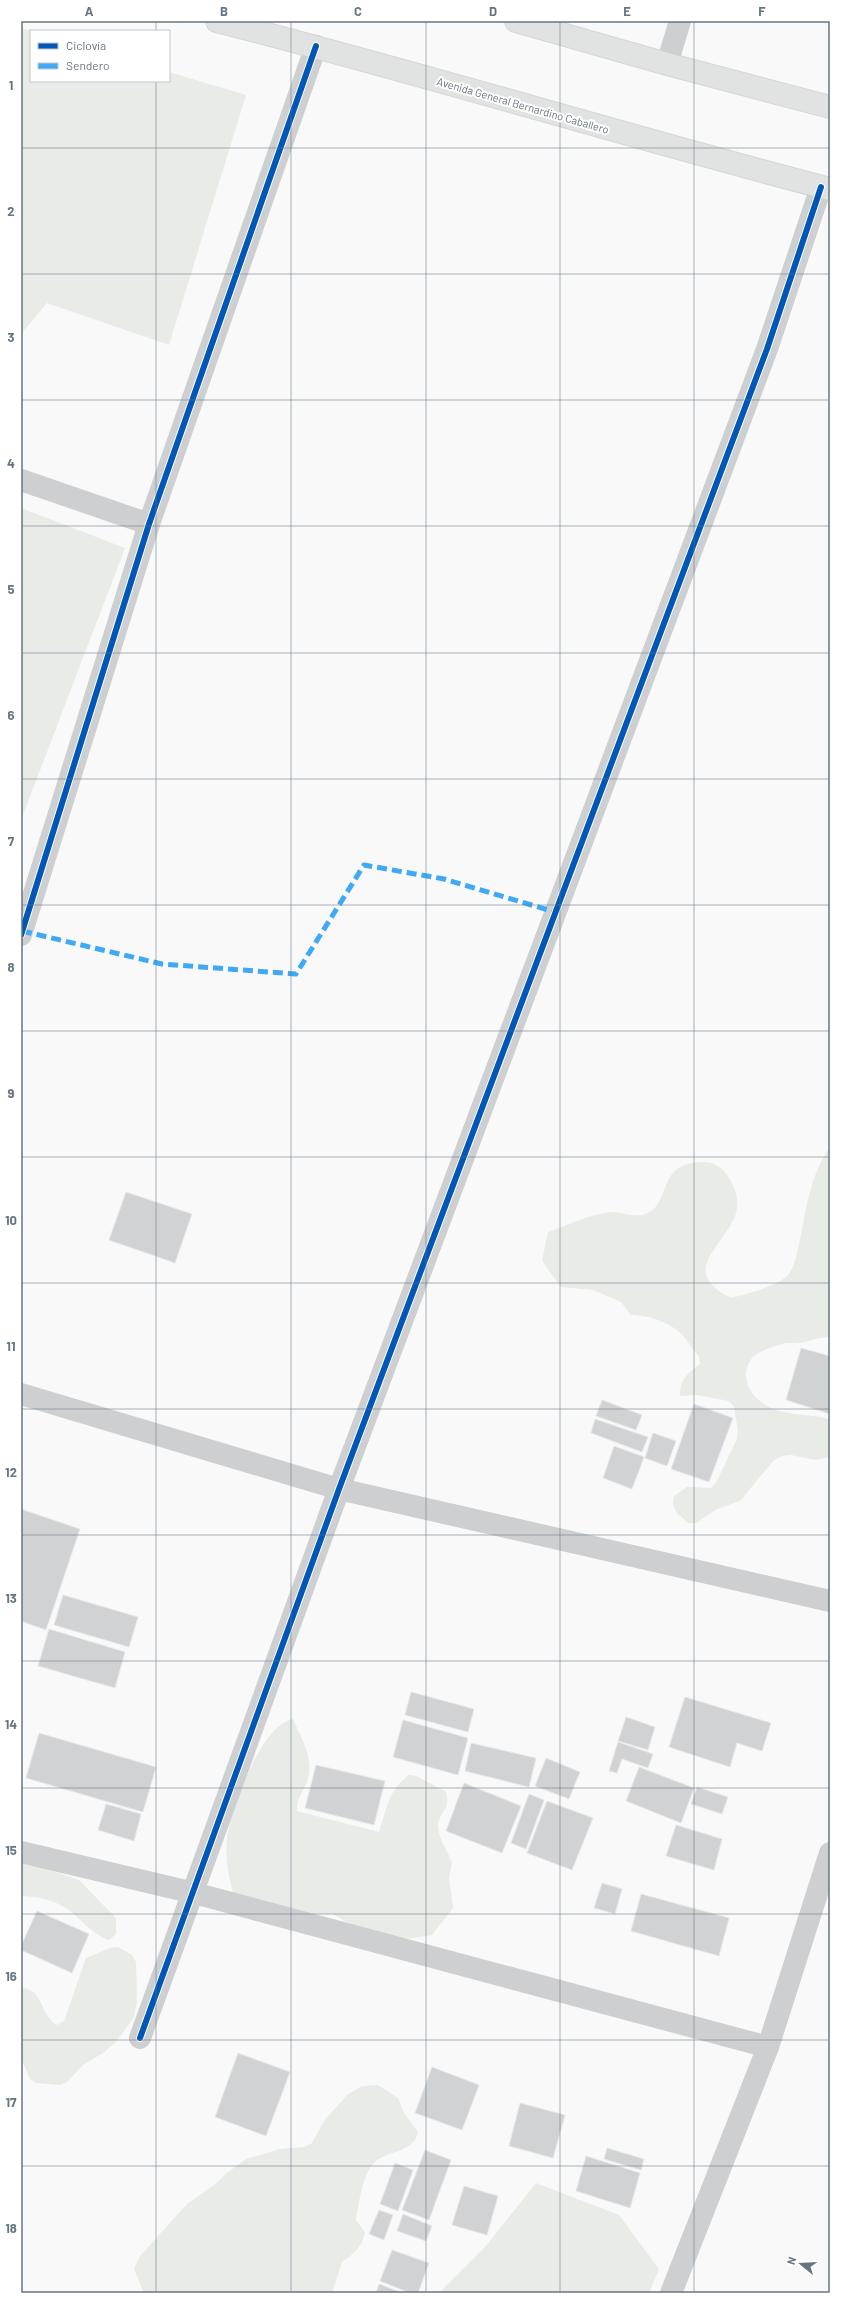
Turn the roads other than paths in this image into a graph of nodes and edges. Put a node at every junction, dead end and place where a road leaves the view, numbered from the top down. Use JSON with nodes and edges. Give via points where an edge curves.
{"nodes":[{"id":1,"x":216,"y":21,"type":"edge"},
{"id":2,"x":516,"y":21,"type":"edge"},
{"id":3,"x":680,"y":21,"type":"edge"},
{"id":4,"x":316,"y":46,"type":"junction"},
{"id":5,"x":667,"y":64,"type":"junction"},
{"id":6,"x":830,"y":107,"type":"edge"},
{"id":7,"x":826,"y":188,"type":"edge"},
{"id":8,"x":21,"y":480,"type":"edge"},
{"id":9,"x":149,"y":524,"type":"junction"},
{"id":10,"x":21,"y":932,"type":"edge"},
{"id":11,"x":21,"y":1394,"type":"edge"},
{"id":12,"x":339,"y":1489,"type":"junction"},
{"id":13,"x":830,"y":1601,"type":"edge"},
{"id":14,"x":21,"y":1852,"type":"edge"},
{"id":15,"x":830,"y":1853,"type":"edge"},
{"id":16,"x":194,"y":1893,"type":"junction"},
{"id":17,"x":140,"y":2038,"type":"dead end"},
{"id":18,"x":768,"y":2047,"type":"junction"},
{"id":19,"x":671,"y":2293,"type":"edge"}],
"edges":[{"from":1,"to":4,"type":"main road","name":"Avenida General Bernardino Caballero"},
{"from":2,"to":5,"type":"main road"},
{"from":3,"to":5,"type":"street"},
{"from":4,"to":7,"type":"main road","name":"Avenida General Bernardino Caballero"},
{"from":4,"to":9,"type":"street"},
{"from":5,"to":6,"type":"main road"},
{"from":7,"to":12,"type":"street"},
{"from":8,"to":9,"type":"street"},
{"from":9,"to":10,"type":"street"},
{"from":11,"to":12,"type":"street"},
{"from":12,"to":13,"type":"street"},
{"from":12,"to":16,"type":"street"},
{"from":14,"to":16,"type":"street"},
{"from":15,"to":18,"type":"street"},
{"from":16,"to":17,"type":"street"},
{"from":16,"to":18,"type":"street"},
{"from":18,"to":19,"type":"street"}]}
